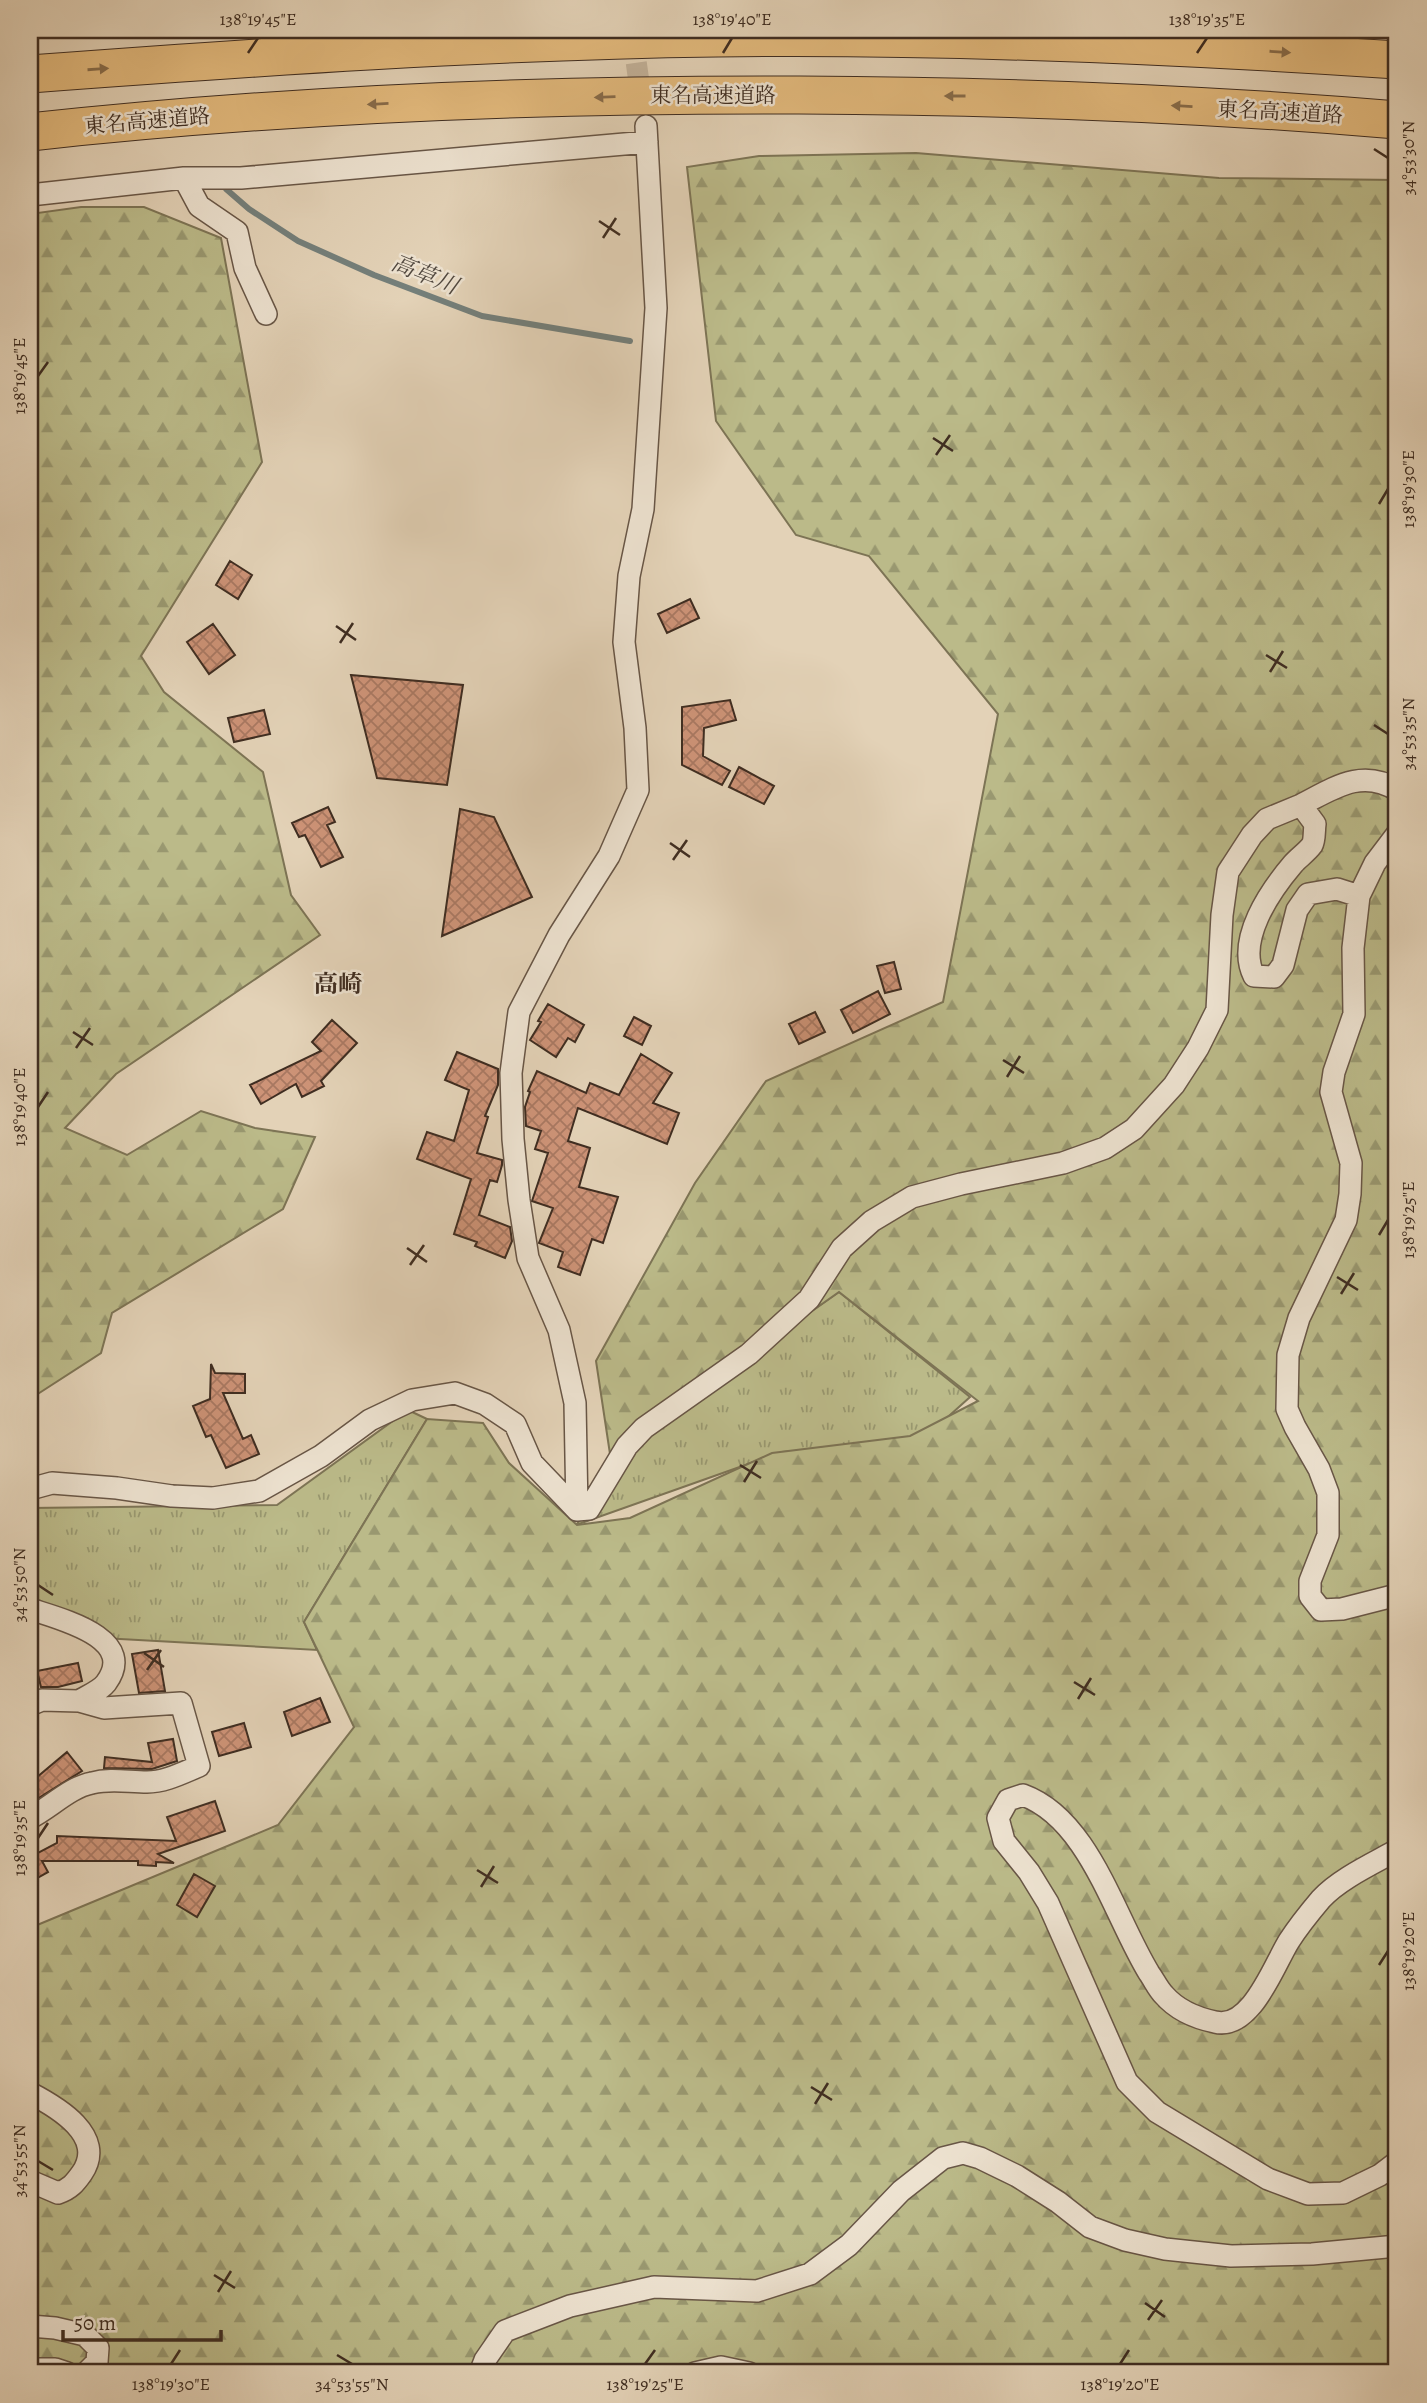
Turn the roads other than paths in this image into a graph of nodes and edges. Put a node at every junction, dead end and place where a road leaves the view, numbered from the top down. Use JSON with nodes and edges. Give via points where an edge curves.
{"nodes":[{"id":1,"x":1397,"y":60,"type":"edge"},
{"id":2,"x":30,"y":74,"type":"edge"},
{"id":3,"x":1397,"y":120,"type":"edge"},
{"id":4,"x":30,"y":132,"type":"edge"},
{"id":5,"x":184,"y":178,"type":"junction"},
{"id":6,"x":30,"y":195,"type":"edge"},
{"id":7,"x":266,"y":314,"type":"dead end"},
{"id":8,"x":1397,"y":790,"type":"edge"},
{"id":9,"x":1301,"y":805,"type":"junction"},
{"id":10,"x":1397,"y":834,"type":"edge"},
{"id":11,"x":1359,"y":896,"type":"junction"},
{"id":12,"x":30,"y":1489,"type":"edge"},
{"id":13,"x":577,"y":1510,"type":"junction"},
{"id":14,"x":1397,"y":1595,"type":"edge"},
{"id":15,"x":30,"y":1609,"type":"edge"},
{"id":16,"x":79,"y":1702,"type":"junction"},
{"id":17,"x":30,"y":1705,"type":"edge"},
{"id":18,"x":30,"y":1818,"type":"edge"},
{"id":19,"x":1397,"y":1850,"type":"edge"},
{"id":20,"x":30,"y":2094,"type":"edge"},
{"id":21,"x":1397,"y":2162,"type":"edge"},
{"id":22,"x":30,"y":2181,"type":"edge"},
{"id":23,"x":1397,"y":2246,"type":"edge"},
{"id":24,"x":30,"y":2326,"type":"edge"},
{"id":25,"x":30,"y":2369,"type":"edge"},
{"id":26,"x":67,"y":2373,"type":"edge"},
{"id":27,"x":86,"y":2373,"type":"edge"},
{"id":28,"x":480,"y":2373,"type":"edge"},
{"id":29,"x":695,"y":2373,"type":"edge"},
{"id":30,"x":749,"y":2373,"type":"edge"}],
"edges":[{"from":2,"to":1,"type":"highway","one_way":true,"via":[[214,60],[716,38],[966,38]]},
{"from":3,"to":4,"type":"highway","name":"東名高速道路","one_way":true,"via":[[971,96],[670,95],[379,103]]},
{"from":5,"to":6,"type":"street"},
{"from":5,"to":7,"type":"street","via":[[200,206],[237,232],[245,268]]},
{"from":5,"to":13,"type":"street","via":[[241,177],[646,134],[656,308],[643,509],[629,576],[624,642],[638,790],[608,856],[565,924],[519,1012],[511,1073],[513,1139],[528,1258],[559,1330],[575,1403]]},
{"from":8,"to":9,"type":"street","via":[[1384,782],[1347,781]]},
{"from":9,"to":11,"type":"street","via":[[1315,824],[1313,844],[1261,908],[1248,965],[1254,976],[1274,977],[1283,965],[1297,910],[1308,894],[1338,889]]},
{"from":9,"to":13,"type":"street","via":[[1267,820],[1228,872],[1217,1010],[1174,1085],[1134,1129],[1105,1148],[1063,1163],[912,1197],[872,1221],[842,1248],[809,1299],[759,1345],[644,1428],[627,1446],[589,1509]]},
{"from":10,"to":11,"type":"street","via":[[1375,863]]},
{"from":11,"to":14,"type":"street","via":[[1353,948],[1354,1014],[1331,1092],[1351,1163],[1350,1194],[1346,1220],[1299,1318],[1287,1354],[1287,1409],[1328,1493],[1328,1535],[1310,1581],[1310,1596],[1321,1610]]},
{"from":12,"to":13,"type":"street","via":[[52,1482],[213,1498],[259,1491],[321,1456],[370,1420],[412,1400],[455,1393],[485,1404],[515,1424],[532,1463]]},
{"from":15,"to":16,"type":"street","via":[[102,1638],[113,1652],[114,1667],[105,1685]]},
{"from":16,"to":17,"type":"street","via":[[42,1700]]},
{"from":16,"to":18,"type":"street","via":[[104,1708],[181,1703],[199,1766],[149,1782],[88,1783]]},
{"from":19,"to":21,"type":"street","via":[[1323,1896],[1290,1939],[1250,2007],[1221,2024],[1179,2008],[1163,1994],[1091,1859],[1059,1817],[1041,1801],[1023,1794],[1008,1800],[998,1818],[1004,1841],[1048,1903],[1128,2082],[1157,2112],[1268,2179],[1308,2194],[1343,2193]]},
{"from":20,"to":22,"type":"street","via":[[61,2109],[79,2127],[89,2151],[87,2165],[70,2189],[58,2193]]},
{"from":23,"to":28,"type":"street","via":[[1231,2256],[1165,2249],[1090,2227],[1017,2176],[963,2154],[943,2158],[922,2174],[849,2245],[810,2274],[757,2291],[654,2287],[570,2306],[506,2332]]},
{"from":24,"to":27,"type":"street","via":[[85,2335],[98,2348],[97,2362]]},
{"from":25,"to":26,"type":"street"},
{"from":29,"to":30,"type":"street","via":[[720,2367]]}]}
